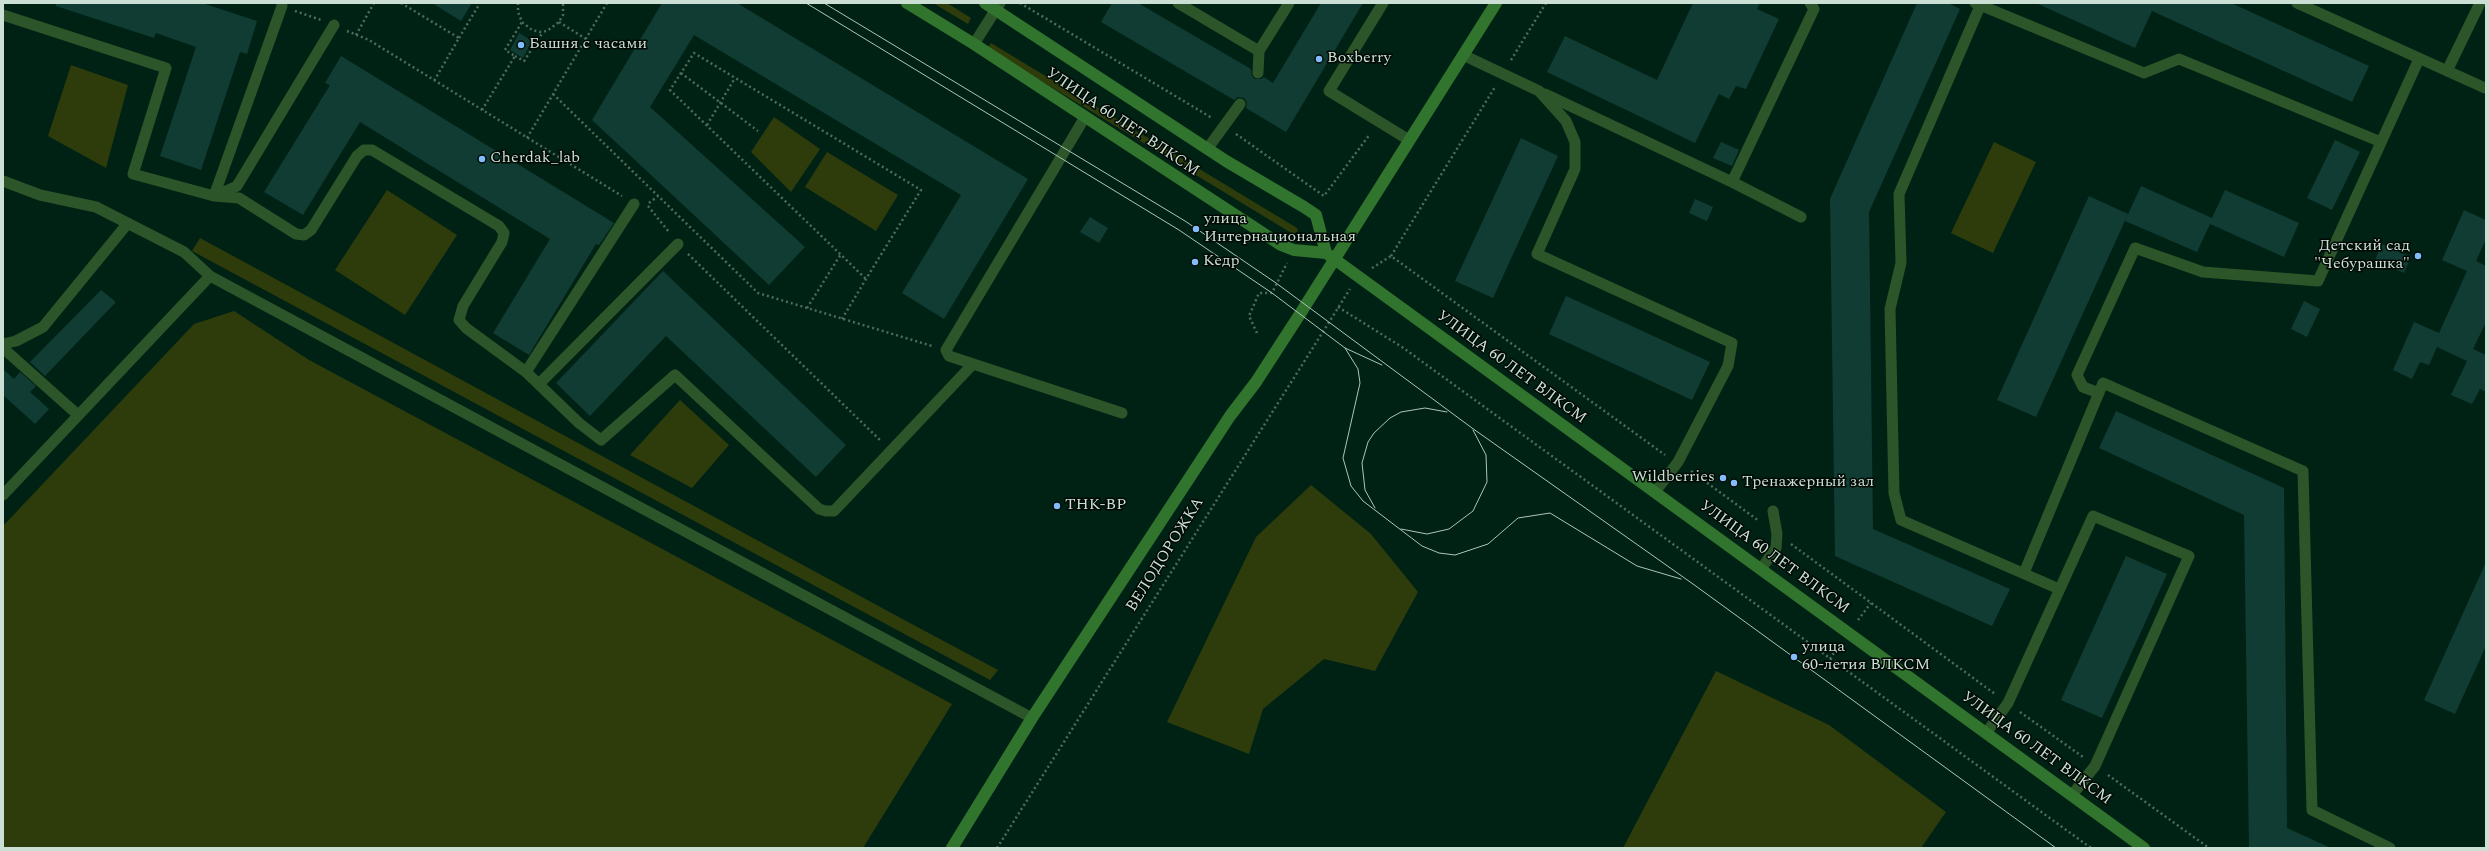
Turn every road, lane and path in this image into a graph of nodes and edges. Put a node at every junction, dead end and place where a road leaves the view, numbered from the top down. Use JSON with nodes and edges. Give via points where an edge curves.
{"nodes":[{"id":1,"x":374,"y":3,"type":"edge"},
{"id":2,"x":401,"y":3,"type":"edge"},
{"id":3,"x":480,"y":3,"type":"edge"},
{"id":4,"x":518,"y":3,"type":"edge"},
{"id":5,"x":563,"y":3,"type":"edge"},
{"id":6,"x":607,"y":3,"type":"edge"},
{"id":7,"x":907,"y":3,"type":"edge"},
{"id":8,"x":985,"y":3,"type":"edge"},
{"id":9,"x":1020,"y":3,"type":"edge"},
{"id":10,"x":1178,"y":3,"type":"edge"},
{"id":11,"x":1290,"y":3,"type":"edge"},
{"id":12,"x":1383,"y":3,"type":"edge"},
{"id":13,"x":1496,"y":3,"type":"edge"},
{"id":14,"x":1546,"y":3,"type":"edge"},
{"id":15,"x":1810,"y":3,"type":"edge"},
{"id":16,"x":2297,"y":3,"type":"edge"},
{"id":17,"x":2480,"y":3,"type":"edge"},
{"id":18,"x":1977,"y":5,"type":"edge"},
{"id":19,"x":282,"y":6,"type":"joint"},
{"id":20,"x":998,"y":6,"type":"edge"},
{"id":21,"x":3,"y":15,"type":"edge"},
{"id":22,"x":522,"y":22,"type":"junction"},
{"id":23,"x":560,"y":22,"type":"junction"},
{"id":24,"x":334,"y":25,"type":"junction"},
{"id":25,"x":543,"y":31,"type":"junction"},
{"id":26,"x":356,"y":35,"type":"junction"},
{"id":27,"x":459,"y":38,"type":"junction"},
{"id":28,"x":586,"y":39,"type":"junction"},
{"id":29,"x":974,"y":44,"type":"junction"},
{"id":30,"x":1259,"y":51,"type":"junction"},
{"id":31,"x":1463,"y":55,"type":"junction"},
{"id":32,"x":515,"y":56,"type":"junction"},
{"id":33,"x":2419,"y":59,"type":"junction"},
{"id":34,"x":2447,"y":71,"type":"junction"},
{"id":35,"x":681,"y":73,"type":"junction"},
{"id":36,"x":1258,"y":73,"type":"dead end"},
{"id":37,"x":1503,"y":73,"type":"junction"},
{"id":38,"x":735,"y":78,"type":"junction"},
{"id":39,"x":434,"y":81,"type":"junction"},
{"id":40,"x":2485,"y":88,"type":"dead end"},
{"id":41,"x":1539,"y":91,"type":"junction"},
{"id":42,"x":553,"y":94,"type":"junction"},
{"id":43,"x":720,"y":103,"type":"junction"},
{"id":44,"x":1240,"y":104,"type":"dead end"},
{"id":45,"x":482,"y":110,"type":"junction"},
{"id":46,"x":1085,"y":117,"type":"junction"},
{"id":47,"x":1379,"y":121,"type":"junction"},
{"id":48,"x":707,"y":125,"type":"junction"},
{"id":49,"x":1225,"y":126,"type":"junction"},
{"id":50,"x":758,"y":131,"type":"dead end"},
{"id":51,"x":527,"y":138,"type":"junction"},
{"id":52,"x":1409,"y":140,"type":"junction"},
{"id":53,"x":2381,"y":142,"type":"junction"},
{"id":54,"x":1208,"y":148,"type":"junction"},
{"id":55,"x":3,"y":181,"type":"edge"},
{"id":56,"x":1732,"y":182,"type":"junction"},
{"id":57,"x":214,"y":196,"type":"junction"},
{"id":58,"x":1324,"y":196,"type":"junction"},
{"id":59,"x":634,"y":204,"type":"joint"},
{"id":60,"x":647,"y":204,"type":"dead end"},
{"id":61,"x":1316,"y":216,"type":"junction"},
{"id":62,"x":1800,"y":217,"type":"dead end"},
{"id":63,"x":128,"y":223,"type":"junction"},
{"id":64,"x":678,"y":244,"type":"junction"},
{"id":65,"x":1294,"y":250,"type":"junction"},
{"id":66,"x":840,"y":254,"type":"junction"},
{"id":67,"x":1331,"y":256,"type":"junction"},
{"id":68,"x":1392,"y":256,"type":"dead end"},
{"id":69,"x":210,"y":276,"type":"junction"},
{"id":70,"x":1358,"y":276,"type":"junction"},
{"id":71,"x":866,"y":279,"type":"junction"},
{"id":72,"x":1338,"y":307,"type":"junction"},
{"id":73,"x":807,"y":308,"type":"junction"},
{"id":74,"x":842,"y":318,"type":"junction"},
{"id":75,"x":1257,"y":333,"type":"dead end"},
{"id":76,"x":3,"y":344,"type":"edge"},
{"id":77,"x":3,"y":348,"type":"edge"},
{"id":78,"x":946,"y":350,"type":"junction"},
{"id":79,"x":973,"y":364,"type":"junction"},
{"id":80,"x":526,"y":372,"type":"junction"},
{"id":81,"x":539,"y":384,"type":"junction"},
{"id":82,"x":2099,"y":393,"type":"junction"},
{"id":83,"x":1122,"y":413,"type":"dead end"},
{"id":84,"x":78,"y":415,"type":"junction"},
{"id":85,"x":891,"y":450,"type":"junction"},
{"id":86,"x":1655,"y":492,"type":"junction"},
{"id":87,"x":3,"y":495,"type":"edge"},
{"id":88,"x":1773,"y":511,"type":"dead end"},
{"id":89,"x":1760,"y":568,"type":"junction"},
{"id":90,"x":2024,"y":573,"type":"junction"},
{"id":91,"x":2059,"y":589,"type":"junction"},
{"id":92,"x":1032,"y":718,"type":"junction"},
{"id":93,"x":1987,"y":732,"type":"junction"},
{"id":94,"x":2072,"y":795,"type":"junction"},
{"id":95,"x":952,"y":848,"type":"edge"},
{"id":96,"x":997,"y":848,"type":"edge"},
{"id":97,"x":2091,"y":848,"type":"edge"},
{"id":98,"x":2144,"y":848,"type":"edge"},
{"id":99,"x":2390,"y":848,"type":"edge"}],
"edges":[{"from":1,"to":26,"type":"path"},
{"from":2,"to":27,"type":"path"},
{"from":3,"to":27,"type":"path"},
{"from":4,"to":22,"type":"path"},
{"from":5,"to":23,"type":"path","via":[[563,16]]},
{"from":6,"to":28,"type":"path"},
{"from":7,"to":29,"type":"street","name":"УЛИЦА 60 ЛЕТ ВЛКСМ"},
{"from":8,"to":20,"type":"street","name":"УЛИЦА 60 ЛЕТ ВЛКСМ"},
{"from":9,"to":49,"type":"path"},
{"from":10,"to":30,"type":"lane"},
{"from":11,"to":30,"type":"lane"},
{"from":12,"to":47,"type":"lane","via":[[1329,91]]},
{"from":13,"to":31,"type":"street"},
{"from":14,"to":37,"type":"path"},
{"from":15,"to":56,"type":"lane","via":[[1814,9]]},
{"from":16,"to":33,"type":"lane"},
{"from":17,"to":34,"type":"lane"},
{"from":18,"to":53,"type":"lane","via":[[2144,73],[2179,59]]},
{"from":18,"to":90,"type":"lane","via":[[1899,194],[1901,263],[1890,309],[1894,492],[1901,520]]},
{"from":19,"to":24,"type":"path"},
{"from":19,"to":57,"type":"lane"},
{"from":20,"to":29,"type":"lane"},
{"from":20,"to":54,"type":"street","name":"УЛИЦА 60 ЛЕТ ВЛКСМ"},
{"from":21,"to":57,"type":"lane","via":[[166,68],[133,174]]},
{"from":22,"to":25,"type":"path","via":[[532,30]]},
{"from":22,"to":32,"type":"path","via":[[505,50]]},
{"from":23,"to":25,"type":"path"},
{"from":23,"to":28,"type":"path"},
{"from":24,"to":26,"type":"path"},
{"from":24,"to":57,"type":"lane","via":[[237,186]]},
{"from":25,"to":32,"type":"path","via":[[524,61]]},
{"from":26,"to":39,"type":"path","via":[[369,40]]},
{"from":27,"to":39,"type":"path"},
{"from":28,"to":42,"type":"path"},
{"from":29,"to":46,"type":"street","name":"УЛИЦА 60 ЛЕТ ВЛКСМ"},
{"from":30,"to":36,"type":"lane"},
{"from":31,"to":37,"type":"lane"},
{"from":31,"to":52,"type":"street"},
{"from":32,"to":45,"type":"path"},
{"from":33,"to":34,"type":"lane"},
{"from":33,"to":53,"type":"lane"},
{"from":34,"to":40,"type":"lane"},
{"from":35,"to":38,"type":"path","via":[[694,53]]},
{"from":35,"to":43,"type":"path"},
{"from":35,"to":48,"type":"path","via":[[670,90]]},
{"from":37,"to":41,"type":"lane"},
{"from":37,"to":68,"type":"path"},
{"from":38,"to":43,"type":"path"},
{"from":38,"to":71,"type":"path","via":[[921,190]]},
{"from":39,"to":45,"type":"path"},
{"from":41,"to":56,"type":"lane"},
{"from":41,"to":86,"type":"lane","via":[[1566,121],[1575,142],[1575,169],[1537,254],[1732,343],[1728,366],[1678,462]]},
{"from":42,"to":51,"type":"path"},
{"from":42,"to":73,"type":"path","via":[[758,293]]},
{"from":43,"to":48,"type":"path"},
{"from":43,"to":50,"type":"path"},
{"from":44,"to":49,"type":"lane"},
{"from":45,"to":51,"type":"path"},
{"from":46,"to":65,"type":"street","name":"УЛИЦА 60 ЛЕТ ВЛКСМ","via":[[1281,245]]},
{"from":46,"to":78,"type":"lane"},
{"from":47,"to":52,"type":"lane"},
{"from":47,"to":58,"type":"path"},
{"from":48,"to":66,"type":"path"},
{"from":49,"to":54,"type":"lane"},
{"from":49,"to":58,"type":"path"},
{"from":51,"to":59,"type":"path"},
{"from":52,"to":67,"type":"street"},
{"from":53,"to":82,"type":"lane","via":[[2318,281],[2203,272],[2135,248],[2077,375],[2083,387]]},
{"from":54,"to":61,"type":"street","name":"УЛИЦА 60 ЛЕТ ВЛКСМ"},
{"from":55,"to":63,"type":"lane","via":[[40,195],[96,207]]},
{"from":56,"to":62,"type":"lane"},
{"from":57,"to":80,"type":"lane","via":[[239,198],[296,234],[304,235],[311,230],[357,156],[364,150],[372,150],[499,226],[504,233],[502,242],[463,306],[459,320],[466,328]]},
{"from":58,"to":61,"type":"path"},
{"from":59,"to":80,"type":"lane"},
{"from":60,"to":64,"type":"path"},
{"from":61,"to":67,"type":"street"},
{"from":63,"to":69,"type":"lane","via":[[184,252]]},
{"from":63,"to":76,"type":"lane","via":[[43,328],[16,341]]},
{"from":64,"to":81,"type":"lane"},
{"from":64,"to":85,"type":"path"},
{"from":65,"to":67,"type":"street","name":"УЛИЦА 60 ЛЕТ ВЛКСМ"},
{"from":65,"to":75,"type":"path","via":[[1272,293],[1259,293],[1249,316]]},
{"from":66,"to":71,"type":"path"},
{"from":66,"to":73,"type":"path"},
{"from":67,"to":70,"type":"street","name":"УЛИЦА 60 ЛЕТ ВЛКСМ"},
{"from":67,"to":92,"type":"street","via":[[1260,376],[1230,416]]},
{"from":69,"to":84,"type":"lane"},
{"from":69,"to":92,"type":"lane"},
{"from":70,"to":72,"type":"path","name":"ВЕЛОДОРОЖКА"},
{"from":70,"to":86,"type":"street","name":"УЛИЦА 60 ЛЕТ ВЛКСМ"},
{"from":71,"to":74,"type":"path"},
{"from":72,"to":96,"type":"path","name":"ВЕЛОДОРОЖКА"},
{"from":72,"to":97,"type":"path","via":[[1402,347]]},
{"from":73,"to":74,"type":"path"},
{"from":74,"to":78,"type":"path"},
{"from":77,"to":84,"type":"lane"},
{"from":78,"to":79,"type":"lane","via":[[949,356]]},
{"from":79,"to":83,"type":"lane"},
{"from":79,"to":85,"type":"lane"},
{"from":80,"to":81,"type":"lane"},
{"from":81,"to":85,"type":"lane","via":[[579,423],[601,440],[675,375],[819,509],[826,511],[834,511]]},
{"from":82,"to":90,"type":"lane"},
{"from":82,"to":99,"type":"lane","via":[[2103,383],[2303,471],[2312,810]]},
{"from":84,"to":87,"type":"lane"},
{"from":86,"to":89,"type":"street","name":"УЛИЦА 60 ЛЕТ ВЛКСМ"},
{"from":88,"to":89,"type":"lane","via":[[1777,534],[1776,548]]},
{"from":89,"to":93,"type":"street","name":"УЛИЦА 60 ЛЕТ ВЛКСМ"},
{"from":90,"to":91,"type":"lane"},
{"from":91,"to":93,"type":"lane","via":[[2008,704]]},
{"from":91,"to":94,"type":"lane","via":[[2093,516],[2189,556],[2095,766]]},
{"from":92,"to":95,"type":"street"},
{"from":93,"to":94,"type":"street","name":"УЛИЦА 60 ЛЕТ ВЛКСМ"},
{"from":94,"to":98,"type":"street","name":"УЛИЦА 60 ЛЕТ ВЛКСМ"}]}
